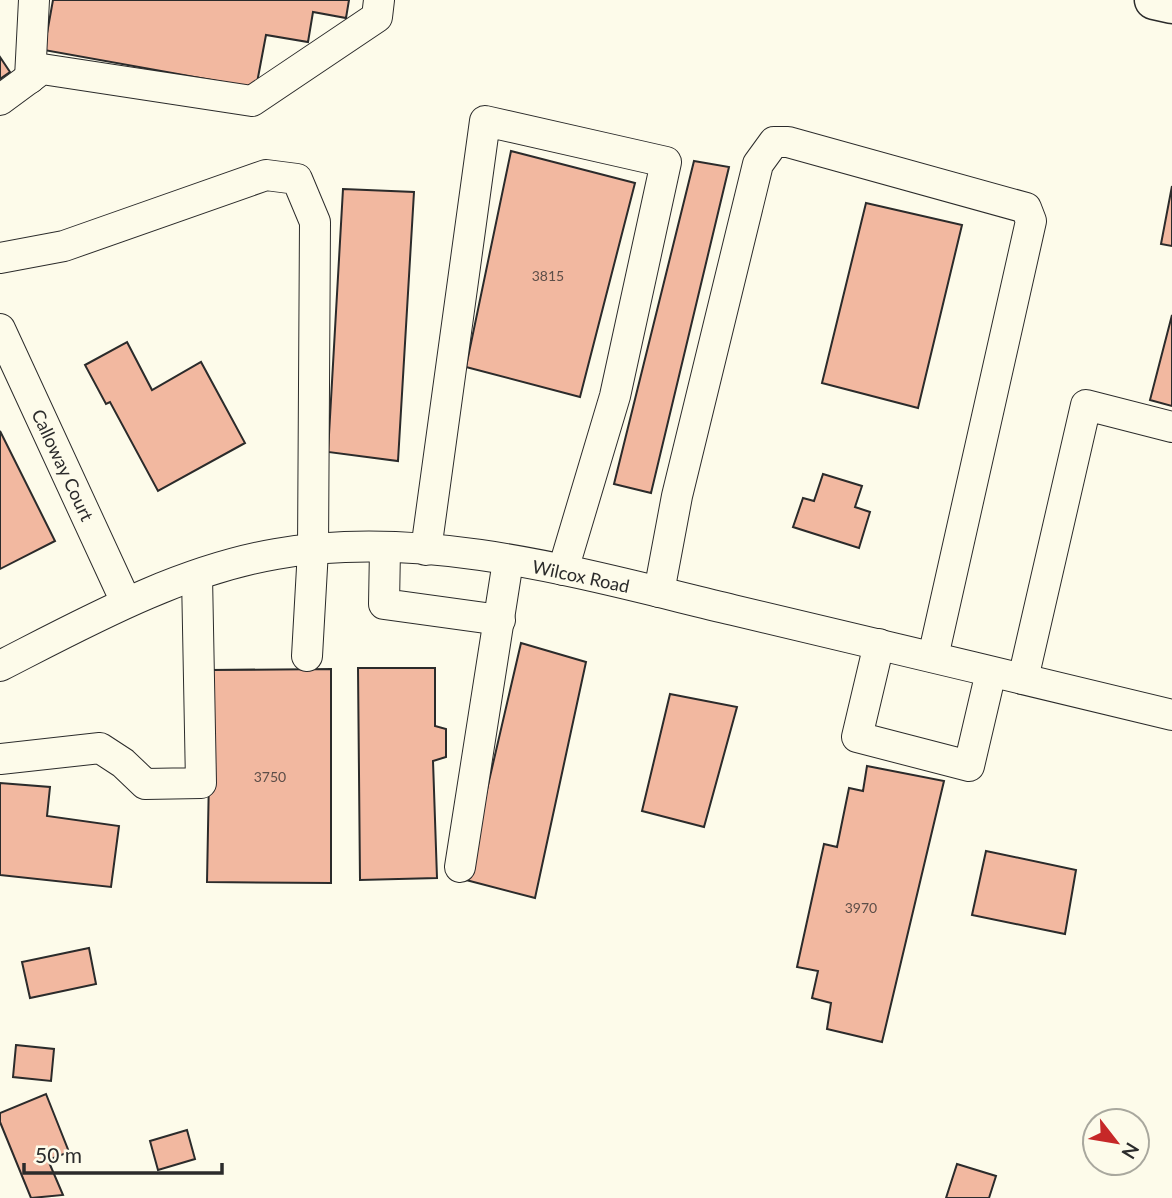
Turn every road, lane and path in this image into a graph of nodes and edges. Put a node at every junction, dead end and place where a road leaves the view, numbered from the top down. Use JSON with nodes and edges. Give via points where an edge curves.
{"nodes":[{"id":1,"x":34,"y":0,"type":"edge"},
{"id":2,"x":379,"y":0,"type":"edge"},
{"id":3,"x":1154,"y":0,"type":"edge"},
{"id":4,"x":1172,"y":5,"type":"edge"},
{"id":5,"x":30,"y":78,"type":"junction"},
{"id":6,"x":0,"y":100,"type":"edge"},
{"id":7,"x":0,"y":258,"type":"edge"},
{"id":8,"x":0,"y":329,"type":"edge"},
{"id":9,"x":1172,"y":427,"type":"edge"},
{"id":10,"x":385,"y":549,"type":"junction"},
{"id":11,"x":313,"y":550,"type":"junction"},
{"id":12,"x":426,"y":550,"type":"junction"},
{"id":13,"x":508,"y":561,"type":"junction"},
{"id":14,"x":562,"y":570,"type":"junction"},
{"id":15,"x":198,"y":576,"type":"junction"},
{"id":16,"x":659,"y":592,"type":"junction"},
{"id":17,"x":126,"y":602,"type":"junction"},
{"id":18,"x":500,"y":620,"type":"junction"},
{"id":19,"x":879,"y":644,"type":"junction"},
{"id":20,"x":307,"y":656,"type":"dead end"},
{"id":21,"x":933,"y":657,"type":"junction"},
{"id":22,"x":0,"y":666,"type":"edge"},
{"id":23,"x":990,"y":672,"type":"junction"},
{"id":24,"x":1023,"y":679,"type":"junction"},
{"id":25,"x":1172,"y":715,"type":"edge"},
{"id":26,"x":0,"y":760,"type":"edge"},
{"id":27,"x":460,"y":867,"type":"dead end"}],
"edges":[{"from":1,"to":5,"type":"street"},
{"from":2,"to":5,"type":"street","via":[[377,17],[252,101],[42,69]]},
{"from":3,"to":4,"type":"highway"},
{"from":5,"to":6,"type":"street"},
{"from":7,"to":11,"type":"street","via":[[64,246],[266,176],[297,179],[315,222]]},
{"from":8,"to":17,"type":"street","name":"Calloway Court"},
{"from":9,"to":24,"type":"street","via":[[1086,405]]},
{"from":10,"to":11,"type":"street","name":"Wilcox Road"},
{"from":10,"to":12,"type":"street","name":"Wilcox Road"},
{"from":10,"to":18,"type":"street","via":[[384,604]]},
{"from":11,"to":15,"type":"street","name":"Wilcox Road","via":[[274,554]]},
{"from":11,"to":20,"type":"street"},
{"from":12,"to":13,"type":"street","name":"Wilcox Road"},
{"from":12,"to":14,"type":"street","via":[[485,121],[666,162],[615,396]]},
{"from":13,"to":14,"type":"street","name":"Wilcox Road"},
{"from":13,"to":18,"type":"street"},
{"from":14,"to":16,"type":"street","name":"Wilcox Road"},
{"from":15,"to":17,"type":"street","name":"Wilcox Road"},
{"from":15,"to":26,"type":"street","via":[[201,783],[145,784],[100,748]]},
{"from":16,"to":19,"type":"street","name":"Wilcox Road"},
{"from":16,"to":21,"type":"street","via":[[677,496],[758,164],[774,142],[788,142],[1026,208],[1031,221]]},
{"from":17,"to":22,"type":"street","name":"Wilcox Road"},
{"from":18,"to":27,"type":"street"},
{"from":19,"to":21,"type":"street","name":"Wilcox Road"},
{"from":19,"to":23,"type":"street","via":[[857,737],[969,766]]},
{"from":21,"to":23,"type":"street","name":"Wilcox Road"},
{"from":23,"to":24,"type":"street","name":"Wilcox Road"},
{"from":24,"to":25,"type":"street","name":"Wilcox Road"}]}
